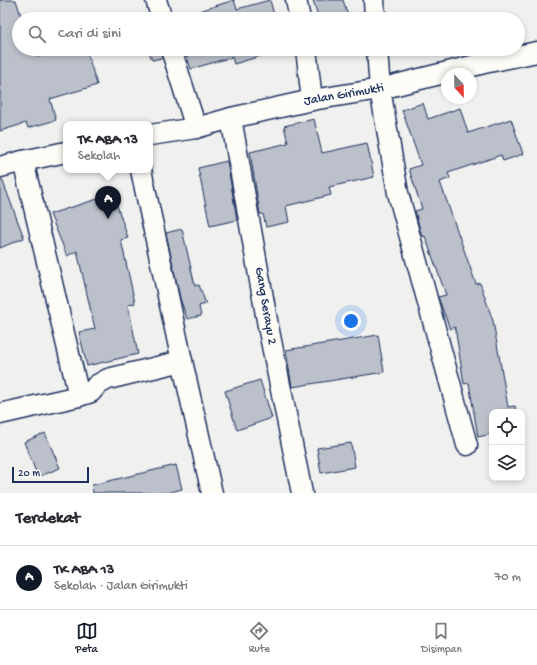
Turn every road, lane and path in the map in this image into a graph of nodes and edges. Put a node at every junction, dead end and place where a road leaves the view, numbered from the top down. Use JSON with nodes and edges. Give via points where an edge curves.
{"nodes":[{"id":1,"x":156,"y":0,"type":"edge"},
{"id":2,"x":296,"y":0,"type":"edge"},
{"id":3,"x":374,"y":0,"type":"edge"},
{"id":4,"x":160,"y":12,"type":"edge"},
{"id":5,"x":299,"y":12,"type":"edge"},
{"id":6,"x":375,"y":12,"type":"edge"},
{"id":7,"x":537,"y":52,"type":"edge"},
{"id":8,"x":525,"y":54,"type":"edge"},
{"id":9,"x":173,"y":56,"type":"edge"},
{"id":10,"x":307,"y":56,"type":"edge"},
{"id":11,"x":378,"y":56,"type":"edge"},
{"id":12,"x":518,"y":56,"type":"edge"},
{"id":13,"x":380,"y":90,"type":"junction"},
{"id":14,"x":312,"y":100,"type":"junction"},
{"id":15,"x":231,"y":118,"type":"junction"},
{"id":16,"x":196,"y":128,"type":"junction"},
{"id":17,"x":153,"y":135,"type":"edge"},
{"id":18,"x":63,"y":153,"type":"edge"},
{"id":19,"x":23,"y":161,"type":"junction"},
{"id":20,"x":0,"y":167,"type":"edge"},
{"id":21,"x":142,"y":173,"type":"edge"},
{"id":22,"x":182,"y":361,"type":"junction"},
{"id":23,"x":79,"y":396,"type":"junction"},
{"id":24,"x":0,"y":414,"type":"edge"},
{"id":25,"x":467,"y":445,"type":"dead end"},
{"id":26,"x":212,"y":493,"type":"edge"},
{"id":27,"x":302,"y":493,"type":"edge"}],
"edges":[{"from":1,"to":4,"type":"street"},
{"from":2,"to":5,"type":"street"},
{"from":3,"to":6,"type":"street"},
{"from":7,"to":8,"type":"street","name":"Jalan Girimukti"},
{"from":9,"to":16,"type":"street"},
{"from":10,"to":14,"type":"street"},
{"from":11,"to":13,"type":"street"},
{"from":12,"to":13,"type":"street","name":"Jalan Girimukti"},
{"from":13,"to":14,"type":"street","name":"Jalan Girimukti"},
{"from":13,"to":25,"type":"street","via":[[398,193]]},
{"from":14,"to":15,"type":"street","name":"Jalan Girimukti"},
{"from":15,"to":16,"type":"street","name":"Jalan Girimukti"},
{"from":15,"to":27,"type":"street","name":"Gang Serayu 2","via":[[268,326]]},
{"from":16,"to":17,"type":"street","name":"Jalan Girimukti"},
{"from":18,"to":19,"type":"street"},
{"from":19,"to":20,"type":"street"},
{"from":19,"to":23,"type":"street"},
{"from":21,"to":22,"type":"street"},
{"from":22,"to":23,"type":"street","via":[[108,379],[91,392]]},
{"from":22,"to":26,"type":"street"},
{"from":23,"to":24,"type":"street"}]}
